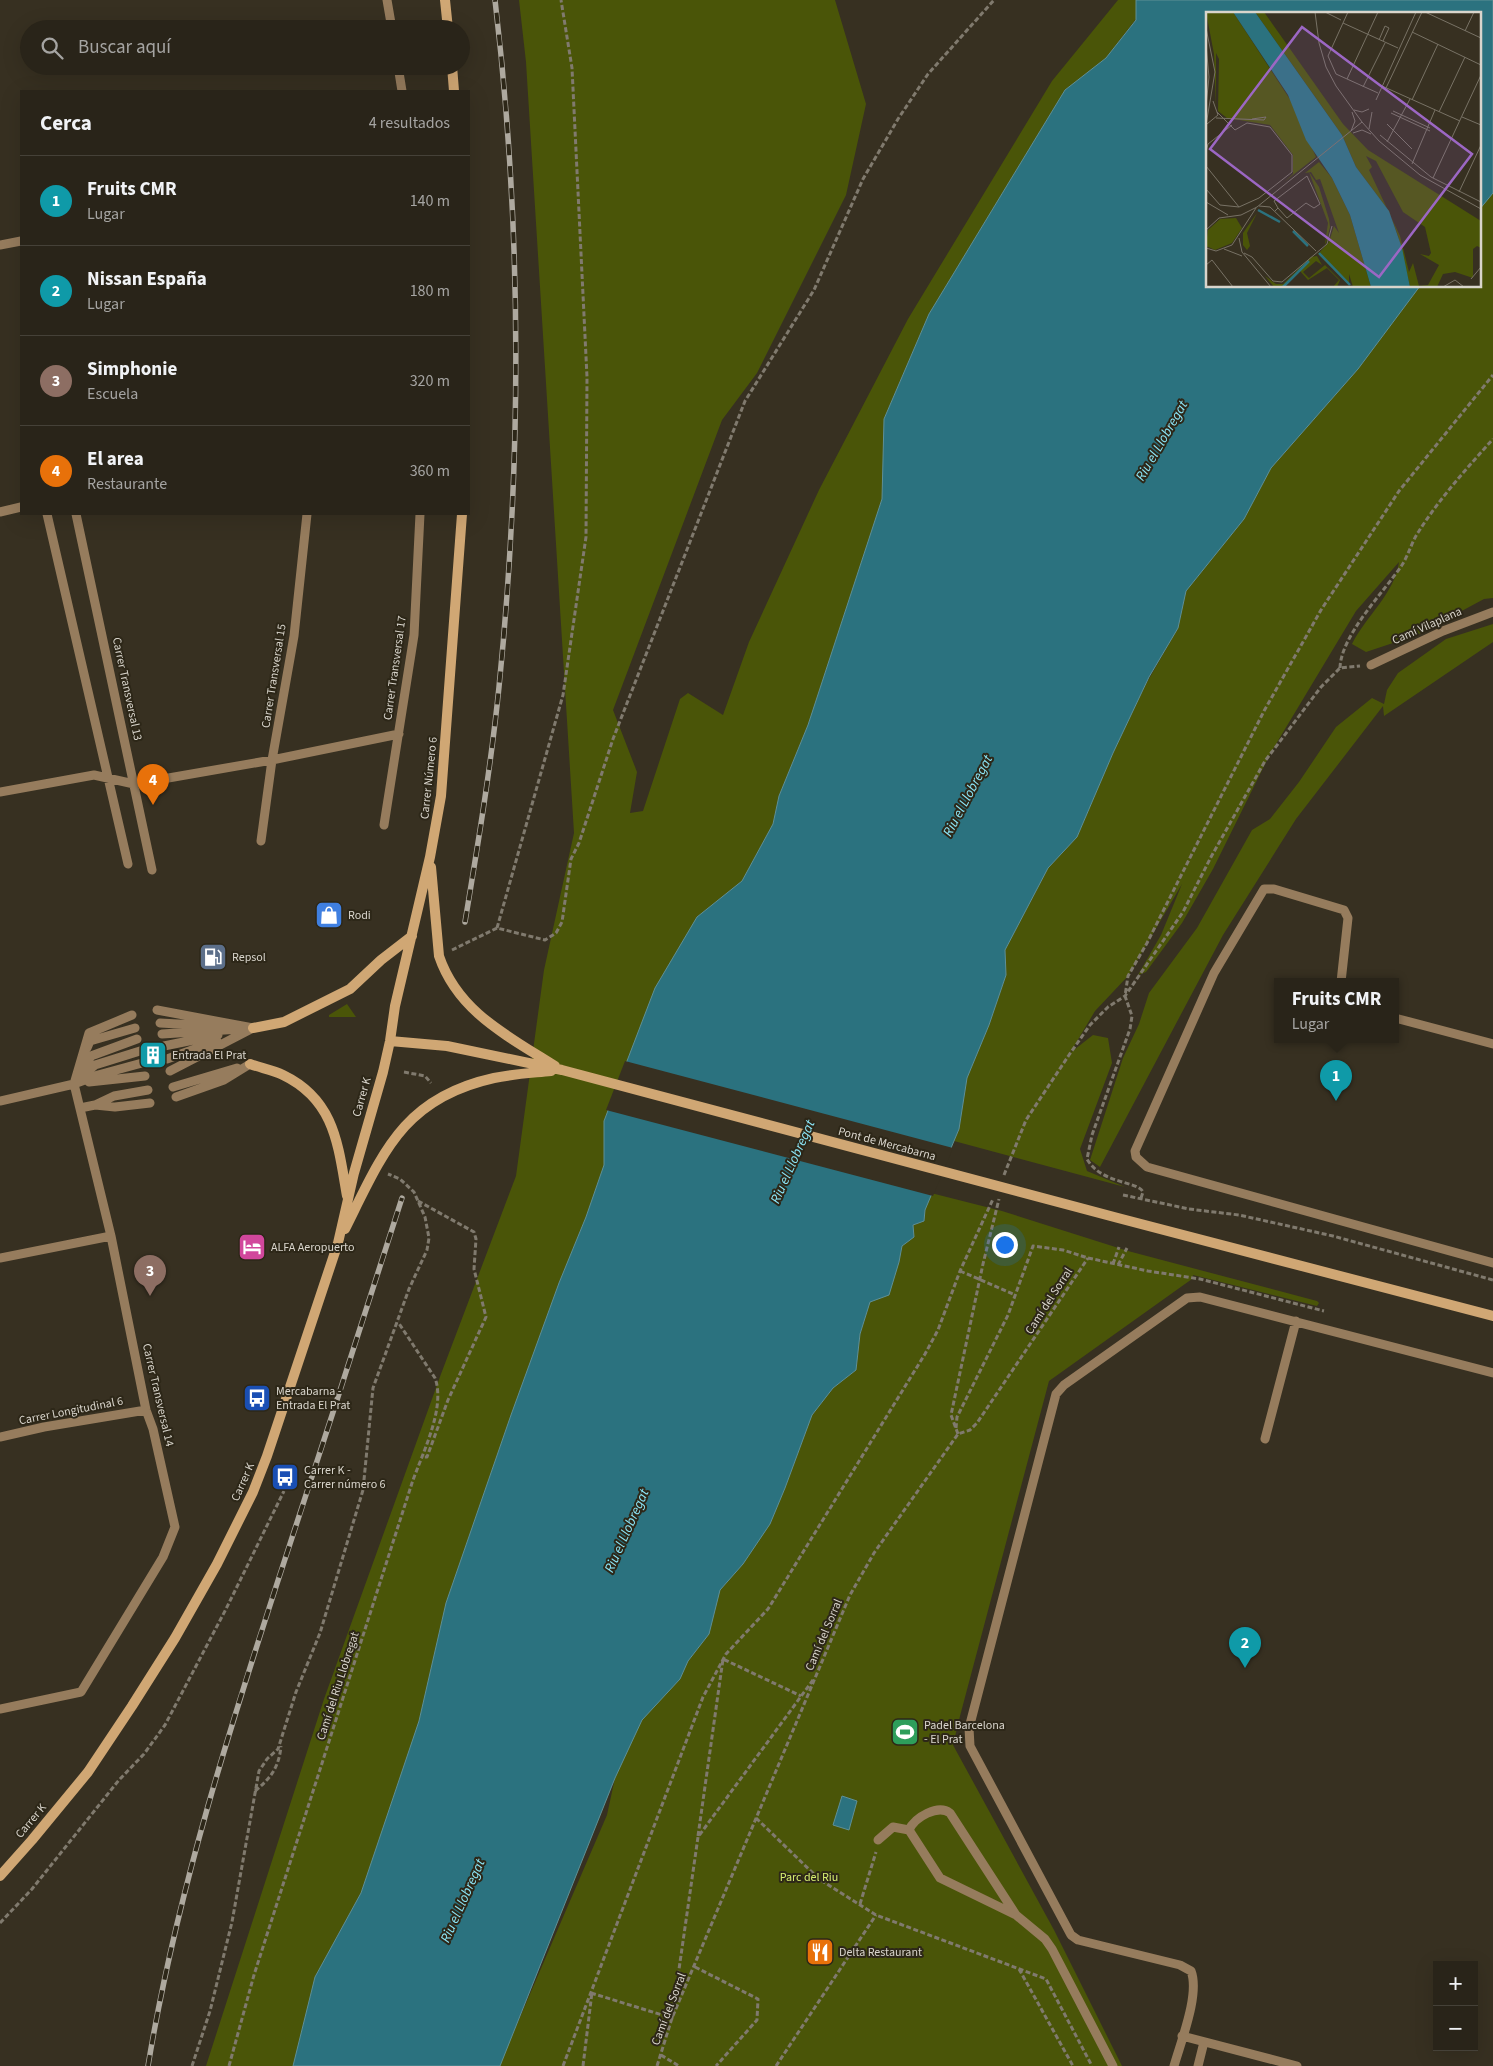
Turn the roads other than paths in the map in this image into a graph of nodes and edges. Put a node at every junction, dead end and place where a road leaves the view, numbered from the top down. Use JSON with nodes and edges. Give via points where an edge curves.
{"nodes":[{"id":1,"x":387,"y":0,"type":"edge"},
{"id":2,"x":445,"y":0,"type":"edge"},
{"id":3,"x":390,"y":20,"type":"edge"},
{"id":4,"x":447,"y":20,"type":"edge"},
{"id":5,"x":399,"y":75,"type":"edge"},
{"id":6,"x":453,"y":75,"type":"edge"},
{"id":7,"x":402,"y":90,"type":"edge"},
{"id":8,"x":454,"y":90,"type":"edge"},
{"id":9,"x":20,"y":241,"type":"edge"},
{"id":10,"x":0,"y":245,"type":"edge"},
{"id":11,"x":20,"y":507,"type":"edge"},
{"id":12,"x":0,"y":512,"type":"edge"},
{"id":13,"x":48,"y":515,"type":"edge"},
{"id":14,"x":76,"y":515,"type":"edge"},
{"id":15,"x":308,"y":515,"type":"edge"},
{"id":16,"x":420,"y":515,"type":"edge"},
{"id":17,"x":462,"y":515,"type":"edge"},
{"id":18,"x":1493,"y":612,"type":"edge"},
{"id":19,"x":1371,"y":665,"type":"road end"},
{"id":20,"x":399,"y":734,"type":"junction"},
{"id":21,"x":272,"y":760,"type":"junction"},
{"id":22,"x":109,"y":778,"type":"junction"},
{"id":23,"x":134,"y":784,"type":"junction"},
{"id":24,"x":0,"y":792,"type":"edge"},
{"id":25,"x":384,"y":825,"type":"dead end"},
{"id":26,"x":261,"y":841,"type":"dead end"},
{"id":27,"x":430,"y":857,"type":"junction"},
{"id":28,"x":128,"y":864,"type":"dead end"},
{"id":29,"x":152,"y":870,"type":"dead end"},
{"id":30,"x":412,"y":936,"type":"junction"},
{"id":31,"x":1340,"y":978,"type":"edge"},
{"id":32,"x":157,"y":1010,"type":"dead end"},
{"id":33,"x":132,"y":1015,"type":"dead end"},
{"id":34,"x":1399,"y":1019,"type":"edge"},
{"id":35,"x":160,"y":1023,"type":"dead end"},
{"id":36,"x":135,"y":1028,"type":"dead end"},
{"id":37,"x":253,"y":1028,"type":"junction"},
{"id":38,"x":162,"y":1034,"type":"dead end"},
{"id":39,"x":137,"y":1039,"type":"dead end"},
{"id":40,"x":390,"y":1041,"type":"junction"},
{"id":41,"x":1493,"y":1044,"type":"edge"},
{"id":42,"x":164,"y":1046,"type":"dead end"},
{"id":43,"x":140,"y":1051,"type":"dead end"},
{"id":44,"x":167,"y":1059,"type":"dead end"},
{"id":45,"x":142,"y":1063,"type":"dead end"},
{"id":46,"x":250,"y":1064,"type":"junction"},
{"id":47,"x":170,"y":1070,"type":"dead end"},
{"id":48,"x":562,"y":1070,"type":"junction"},
{"id":49,"x":145,"y":1076,"type":"dead end"},
{"id":50,"x":74,"y":1084,"type":"junction"},
{"id":51,"x":173,"y":1087,"type":"dead end"},
{"id":52,"x":148,"y":1090,"type":"dead end"},
{"id":53,"x":176,"y":1097,"type":"dead end"},
{"id":54,"x":0,"y":1101,"type":"edge"},
{"id":55,"x":150,"y":1103,"type":"dead end"},
{"id":56,"x":95,"y":1105,"type":"junction"},
{"id":57,"x":80,"y":1108,"type":"junction"},
{"id":58,"x":348,"y":1200,"type":"junction"},
{"id":59,"x":111,"y":1236,"type":"junction"},
{"id":60,"x":338,"y":1242,"type":"junction"},
{"id":61,"x":0,"y":1258,"type":"edge"},
{"id":62,"x":1493,"y":1262,"type":"edge"},
{"id":63,"x":1493,"y":1316,"type":"edge"},
{"id":64,"x":1296,"y":1321,"type":"junction"},
{"id":65,"x":1493,"y":1373,"type":"edge"},
{"id":66,"x":146,"y":1410,"type":"junction"},
{"id":67,"x":0,"y":1437,"type":"edge"},
{"id":68,"x":1265,"y":1439,"type":"dead end"},
{"id":69,"x":0,"y":1709,"type":"edge"},
{"id":70,"x":909,"y":1830,"type":"junction"},
{"id":71,"x":878,"y":1840,"type":"road end"},
{"id":72,"x":0,"y":1876,"type":"edge"},
{"id":73,"x":1016,"y":1914,"type":"junction"},
{"id":74,"x":1182,"y":2036,"type":"junction"},
{"id":75,"x":1204,"y":2042,"type":"junction"},
{"id":76,"x":1113,"y":2066,"type":"edge"},
{"id":77,"x":1174,"y":2066,"type":"edge"},
{"id":78,"x":1198,"y":2066,"type":"edge"},
{"id":79,"x":1297,"y":2066,"type":"edge"}],
"edges":[{"from":1,"to":3,"type":"lane"},
{"from":2,"to":4,"type":"main road"},
{"from":5,"to":7,"type":"lane"},
{"from":6,"to":8,"type":"main road"},
{"from":9,"to":10,"type":"lane"},
{"from":11,"to":12,"type":"lane"},
{"from":13,"to":22,"type":"lane"},
{"from":14,"to":23,"type":"lane","name":"Carrer Transversal 13"},
{"from":15,"to":21,"type":"lane","name":"Carrer Transversal 15","via":[[294,636]]},
{"from":16,"to":20,"type":"lane","name":"Carrer Transversal 17","via":[[414,635]]},
{"from":17,"to":27,"type":"main road","name":"Carrer Número 6","via":[[441,796]]},
{"from":18,"to":19,"type":"lane","name":"Camí Vilaplana"},
{"from":20,"to":21,"type":"lane"},
{"from":20,"to":25,"type":"lane","name":"Carrer Transversal 17"},
{"from":21,"to":23,"type":"lane"},
{"from":21,"to":26,"type":"lane","name":"Carrer Transversal 15"},
{"from":22,"to":23,"type":"lane"},
{"from":22,"to":24,"type":"lane","via":[[94,775]]},
{"from":22,"to":28,"type":"lane"},
{"from":23,"to":29,"type":"lane","name":"Carrer Transversal 13"},
{"from":27,"to":30,"type":"main road","name":"Carrer Número 6"},
{"from":27,"to":48,"type":"main road","via":[[439,956],[456,992],[475,1012]]},
{"from":30,"to":37,"type":"main road","via":[[350,989],[284,1022]]},
{"from":30,"to":40,"type":"main road","name":"Carrer Número 6"},
{"from":31,"to":62,"type":"lane","via":[[1348,918],[1344,910],[1274,889],[1264,889],[1214,973],[1135,1151],[1136,1158],[1147,1167]]},
{"from":32,"to":37,"type":"lane"},
{"from":33,"to":50,"type":"lane","via":[[89,1033]]},
{"from":34,"to":41,"type":"lane"},
{"from":35,"to":37,"type":"lane"},
{"from":36,"to":50,"type":"lane","via":[[90,1041]]},
{"from":37,"to":38,"type":"lane"},
{"from":37,"to":42,"type":"lane"},
{"from":37,"to":44,"type":"lane"},
{"from":37,"to":47,"type":"lane"},
{"from":39,"to":50,"type":"lane","via":[[91,1056]]},
{"from":40,"to":48,"type":"main road","via":[[447,1046]]},
{"from":40,"to":58,"type":"main road","name":"Carrer K"},
{"from":43,"to":50,"type":"lane","via":[[95,1065]]},
{"from":45,"to":50,"type":"lane"},
{"from":46,"to":51,"type":"lane"},
{"from":46,"to":53,"type":"lane","via":[[224,1080]]},
{"from":46,"to":58,"type":"main road","via":[[282,1074],[314,1097],[332,1123]]},
{"from":48,"to":60,"type":"main road","via":[[494,1078],[460,1087],[425,1107],[400,1130]]},
{"from":48,"to":63,"type":"main road","name":"Pont de Mercabarna"},
{"from":49,"to":50,"type":"lane"},
{"from":50,"to":54,"type":"lane"},
{"from":50,"to":57,"type":"lane","name":"Carrer Transversal 14"},
{"from":52,"to":56,"type":"lane","via":[[114,1096]]},
{"from":55,"to":56,"type":"lane","via":[[115,1107]]},
{"from":56,"to":57,"type":"lane"},
{"from":57,"to":59,"type":"lane","name":"Carrer Transversal 14"},
{"from":58,"to":60,"type":"main road","name":"Carrer K"},
{"from":59,"to":61,"type":"lane"},
{"from":59,"to":66,"type":"lane","name":"Carrer Transversal 14"},
{"from":60,"to":72,"type":"main road","name":"Carrer K","via":[[268,1456],[217,1564],[175,1638],[88,1772]]},
{"from":64,"to":65,"type":"lane"},
{"from":64,"to":68,"type":"lane"},
{"from":64,"to":74,"type":"lane","via":[[1200,1296],[1187,1298],[1064,1385],[1056,1394],[969,1728],[970,1746],[1071,1935],[1078,1940],[1180,1965],[1191,1971],[1195,1980],[1194,1994]]},
{"from":66,"to":67,"type":"lane","name":"Carrer Longitudinal 6"},
{"from":66,"to":69,"type":"lane","name":"Carrer Transversal 14","via":[[175,1527],[163,1557],[81,1692]]},
{"from":70,"to":71,"type":"lane","via":[[892,1827]]},
{"from":70,"to":73,"type":"lane","via":[[940,1878]]},
{"from":70,"to":73,"type":"lane","via":[[914,1822],[936,1809],[945,1809]]},
{"from":73,"to":76,"type":"lane","via":[[1052,1949]]},
{"from":74,"to":75,"type":"lane"},
{"from":74,"to":77,"type":"lane"},
{"from":75,"to":78,"type":"lane"},
{"from":75,"to":79,"type":"lane"}]}
